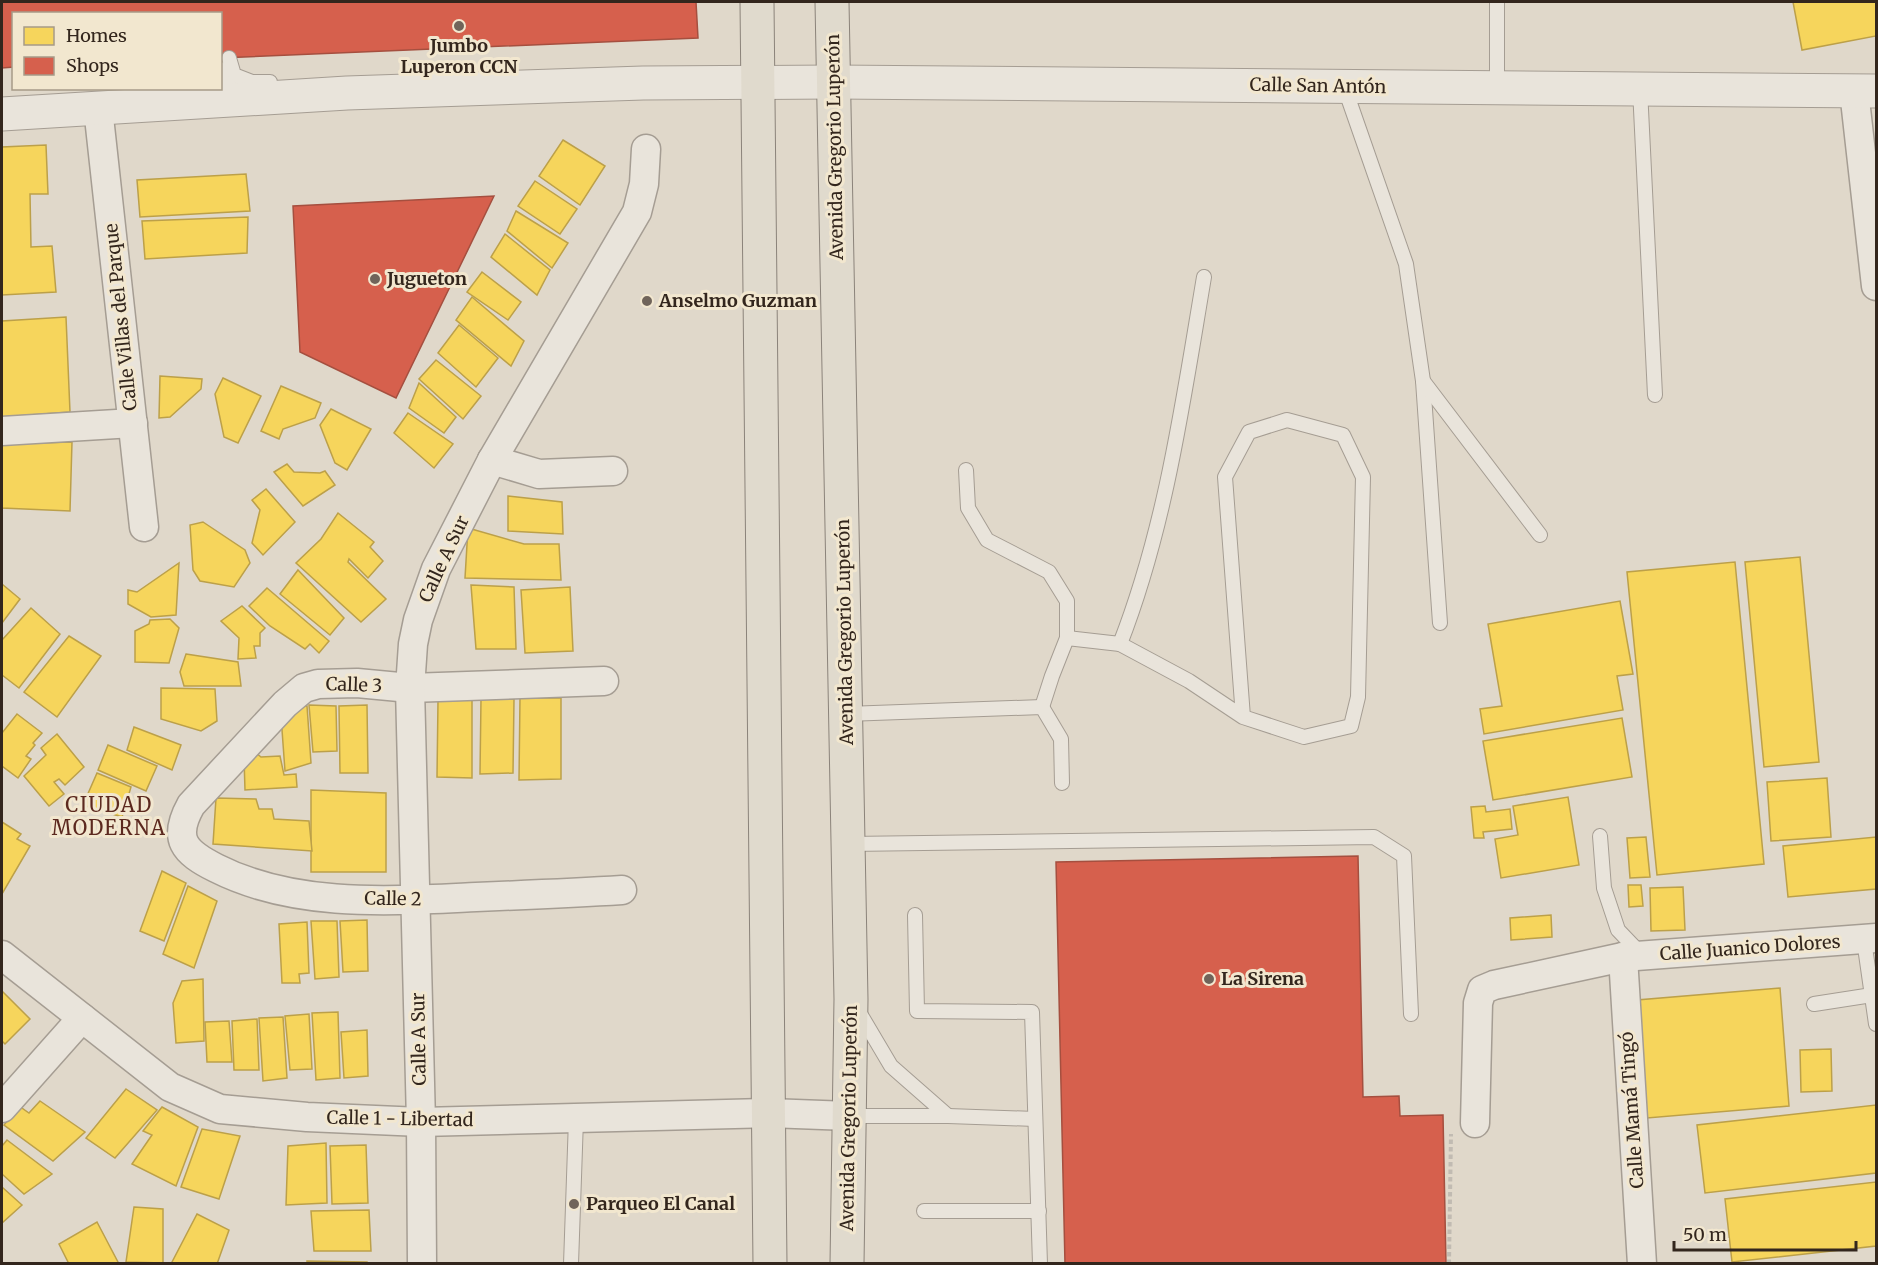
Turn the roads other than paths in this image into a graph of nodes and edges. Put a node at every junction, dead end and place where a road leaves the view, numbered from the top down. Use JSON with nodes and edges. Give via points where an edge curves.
{"nodes":[{"id":1,"x":757,"y":2,"type":"edge"},
{"id":2,"x":832,"y":2,"type":"edge"},
{"id":3,"x":1497,"y":2,"type":"edge"},
{"id":4,"x":222,"y":75,"type":"edge"},
{"id":5,"x":222,"y":76,"type":"edge"},
{"id":6,"x":308,"y":81,"type":"dead end"},
{"id":7,"x":834,"y":82,"type":"junction"},
{"id":8,"x":759,"y":83,"type":"junction"},
{"id":9,"x":1344,"y":86,"type":"junction"},
{"id":10,"x":1497,"y":88,"type":"junction"},
{"id":11,"x":1640,"y":89,"type":"junction"},
{"id":12,"x":210,"y":90,"type":"edge"},
{"id":13,"x":273,"y":90,"type":"junction"},
{"id":14,"x":1865,"y":91,"type":"edge"},
{"id":15,"x":347,"y":93,"type":"junction"},
{"id":16,"x":181,"y":102,"type":"junction"},
{"id":17,"x":98,"y":108,"type":"junction"},
{"id":18,"x":2,"y":114,"type":"edge"},
{"id":19,"x":646,"y":149,"type":"dead end"},
{"id":20,"x":1204,"y":277,"type":"dead end"},
{"id":21,"x":1876,"y":286,"type":"edge"},
{"id":22,"x":1423,"y":381,"type":"junction"},
{"id":23,"x":1655,"y":394,"type":"dead end"},
{"id":24,"x":133,"y":423,"type":"junction"},
{"id":25,"x":2,"y":431,"type":"edge"},
{"id":26,"x":492,"y":460,"type":"junction"},
{"id":27,"x":966,"y":470,"type":"dead end"},
{"id":28,"x":613,"y":471,"type":"dead end"},
{"id":29,"x":144,"y":527,"type":"dead end"},
{"id":30,"x":1540,"y":535,"type":"dead end"},
{"id":31,"x":1440,"y":623,"type":"dead end"},
{"id":32,"x":1067,"y":638,"type":"junction"},
{"id":33,"x":1120,"y":644,"type":"junction"},
{"id":34,"x":604,"y":681,"type":"dead end"},
{"id":35,"x":410,"y":688,"type":"junction"},
{"id":36,"x":1042,"y":707,"type":"junction"},
{"id":37,"x":846,"y":714,"type":"junction"},
{"id":38,"x":1243,"y":717,"type":"junction"},
{"id":39,"x":1062,"y":783,"type":"dead end"},
{"id":40,"x":1600,"y":836,"type":"dead end"},
{"id":41,"x":182,"y":839,"type":"joint"},
{"id":42,"x":849,"y":844,"type":"junction"},
{"id":43,"x":622,"y":890,"type":"dead end"},
{"id":44,"x":416,"y":900,"type":"junction"},
{"id":45,"x":915,"y":915,"type":"dead end"},
{"id":46,"x":1870,"y":939,"type":"edge"},
{"id":47,"x":2,"y":955,"type":"edge"},
{"id":48,"x":1632,"y":956,"type":"junction"},
{"id":49,"x":1872,"y":995,"type":"junction"},
{"id":50,"x":851,"y":999,"type":"junction"},
{"id":51,"x":1814,"y":1004,"type":"dead end"},
{"id":52,"x":1411,"y":1014,"type":"dead end"},
{"id":53,"x":82,"y":1018,"type":"junction"},
{"id":54,"x":1876,"y":1023,"type":"edge"},
{"id":55,"x":2,"y":1108,"type":"edge"},
{"id":56,"x":769,"y":1113,"type":"junction"},
{"id":57,"x":849,"y":1116,"type":"junction"},
{"id":58,"x":948,"y":1116,"type":"junction"},
{"id":59,"x":576,"y":1119,"type":"junction"},
{"id":60,"x":1035,"y":1119,"type":"junction"},
{"id":61,"x":421,"y":1122,"type":"junction"},
{"id":62,"x":1476,"y":1124,"type":"road end"},
{"id":63,"x":924,"y":1211,"type":"dead end"},
{"id":64,"x":1039,"y":1211,"type":"junction"},
{"id":65,"x":422,"y":1263,"type":"edge"},
{"id":66,"x":571,"y":1263,"type":"edge"},
{"id":67,"x":770,"y":1263,"type":"edge"},
{"id":68,"x":847,"y":1263,"type":"edge"},
{"id":69,"x":1040,"y":1263,"type":"edge"},
{"id":70,"x":1642,"y":1263,"type":"edge"}],
"edges":[{"from":1,"to":8,"type":"main road"},
{"from":2,"to":7,"type":"main road","name":"Avenida Gregorio Luperón"},
{"from":3,"to":10,"type":"lane"},
{"from":4,"to":13,"type":"lane","via":[[234,75]]},
{"from":5,"to":13,"type":"lane","via":[[238,93]]},
{"from":6,"to":15,"type":"lane","via":[[344,85]]},
{"from":7,"to":8,"type":"street","name":"Calle San Antón"},
{"from":7,"to":9,"type":"street","name":"Calle San Antón"},
{"from":7,"to":37,"type":"main road","name":"Avenida Gregorio Luperón"},
{"from":8,"to":15,"type":"street","name":"Calle San Antón"},
{"from":8,"to":56,"type":"main road"},
{"from":9,"to":10,"type":"street","name":"Calle San Antón"},
{"from":9,"to":22,"type":"lane","via":[[1406,264]]},
{"from":10,"to":11,"type":"street","name":"Calle San Antón"},
{"from":11,"to":14,"type":"street","name":"Calle San Antón"},
{"from":11,"to":23,"type":"lane"},
{"from":12,"to":16,"type":"lane"},
{"from":13,"to":15,"type":"street","name":"Calle San Antón"},
{"from":13,"to":16,"type":"street","name":"Calle San Antón"},
{"from":14,"to":21,"type":"street"},
{"from":16,"to":17,"type":"street","name":"Calle San Antón"},
{"from":17,"to":18,"type":"street","name":"Calle San Antón"},
{"from":17,"to":24,"type":"street","name":"Calle Villas del Parque"},
{"from":19,"to":26,"type":"street","name":"Calle A Sur","via":[[637,212]]},
{"from":20,"to":33,"type":"lane","via":[[1175,453],[1136,603]]},
{"from":22,"to":30,"type":"lane"},
{"from":22,"to":31,"type":"lane"},
{"from":24,"to":25,"type":"street"},
{"from":24,"to":29,"type":"street","name":"Calle Villas del Parque"},
{"from":26,"to":28,"type":"street","via":[[539,474]]},
{"from":26,"to":35,"type":"street","name":"Calle A Sur","via":[[425,594],[413,644]]},
{"from":27,"to":32,"type":"lane","via":[[968,508],[987,540],[1049,572],[1067,601]]},
{"from":32,"to":33,"type":"lane"},
{"from":32,"to":36,"type":"lane"},
{"from":33,"to":38,"type":"lane","via":[[1189,681]]},
{"from":34,"to":35,"type":"street","name":"Calle 3"},
{"from":35,"to":41,"type":"street","name":"Calle 3","via":[[332,682],[304,688],[191,805],[183,820]]},
{"from":35,"to":44,"type":"street","name":"Calle A Sur"},
{"from":36,"to":37,"type":"lane"},
{"from":36,"to":39,"type":"lane","via":[[1061,739]]},
{"from":37,"to":42,"type":"main road","name":"Avenida Gregorio Luperón"},
{"from":38,"to":38,"type":"lane","via":[[1304,736],[1351,726],[1358,697],[1363,477],[1343,435],[1287,420],[1249,432],[1225,477]]},
{"from":40,"to":48,"type":"lane","via":[[1604,888],[1618,930]]},
{"from":41,"to":44,"type":"street","name":"Calle 2","via":[[197,859],[239,880],[272,890],[302,896]]},
{"from":42,"to":50,"type":"main road","name":"Avenida Gregorio Luperón"},
{"from":42,"to":52,"type":"lane","via":[[1374,837],[1404,856]]},
{"from":43,"to":44,"type":"street","name":"Calle 2"},
{"from":44,"to":61,"type":"street","name":"Calle A Sur"},
{"from":45,"to":60,"type":"lane","via":[[917,1011],[1032,1012]]},
{"from":46,"to":48,"type":"street","name":"Calle Juanico Dolores"},
{"from":46,"to":49,"type":"lane"},
{"from":47,"to":53,"type":"street","name":"Calle 1 - Libertad"},
{"from":48,"to":62,"type":"street","name":"Calle Juanico Dolores","via":[[1482,990],[1478,1003]]},
{"from":48,"to":70,"type":"street","name":"Calle Mamá Tingó"},
{"from":49,"to":51,"type":"lane"},
{"from":49,"to":54,"type":"lane"},
{"from":50,"to":57,"type":"main road","name":"Avenida Gregorio Luperón"},
{"from":50,"to":58,"type":"lane","via":[[891,1066]]},
{"from":53,"to":55,"type":"street"},
{"from":53,"to":61,"type":"street","name":"Calle 1 - Libertad","via":[[170,1088],[220,1109]]},
{"from":56,"to":57,"type":"street","name":"Calle 1 - Libertad"},
{"from":56,"to":59,"type":"street","name":"Calle 1 - Libertad"},
{"from":56,"to":67,"type":"main road"},
{"from":57,"to":58,"type":"lane"},
{"from":57,"to":68,"type":"main road","name":"Avenida Gregorio Luperón"},
{"from":58,"to":60,"type":"lane"},
{"from":59,"to":61,"type":"street","name":"Calle 1 - Libertad"},
{"from":59,"to":66,"type":"lane"},
{"from":60,"to":64,"type":"lane"},
{"from":61,"to":65,"type":"street","name":"Calle A Sur"},
{"from":63,"to":64,"type":"lane"},
{"from":64,"to":69,"type":"lane"}]}
